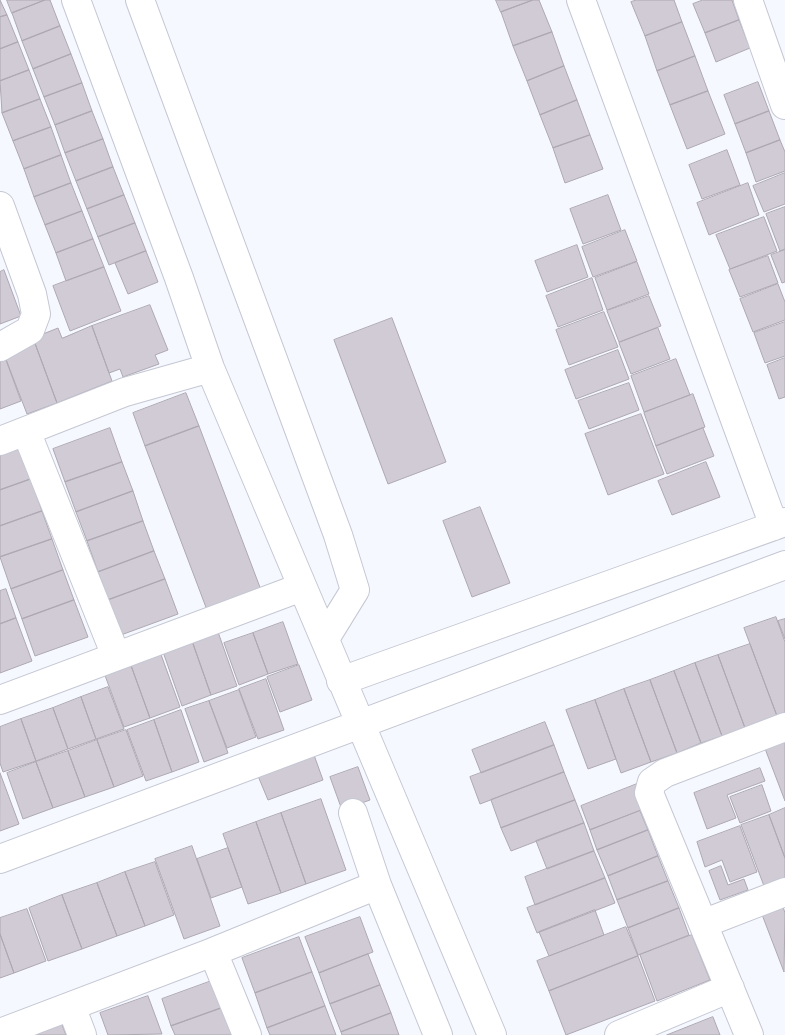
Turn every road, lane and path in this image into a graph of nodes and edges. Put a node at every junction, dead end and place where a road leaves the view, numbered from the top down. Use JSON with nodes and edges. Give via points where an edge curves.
{"nodes":[{"id":1,"x":76,"y":0,"type":"edge"},
{"id":2,"x":140,"y":0,"type":"edge"},
{"id":3,"x":581,"y":0,"type":"edge"},
{"id":4,"x":748,"y":0,"type":"edge"},
{"id":5,"x":785,"y":105,"type":"edge"},
{"id":6,"x":0,"y":206,"type":"edge"},
{"id":7,"x":0,"y":347,"type":"edge"},
{"id":8,"x":210,"y":368,"type":"junction"},
{"id":9,"x":26,"y":431,"type":"junction"},
{"id":10,"x":0,"y":441,"type":"edge"},
{"id":11,"x":780,"y":524,"type":"edge"},
{"id":12,"x":785,"y":565,"type":"edge"},
{"id":13,"x":302,"y":587,"type":"junction"},
{"id":14,"x":326,"y":637,"type":"junction"},
{"id":15,"x":116,"y":656,"type":"junction"},
{"id":16,"x":340,"y":681,"type":"junction"},
{"id":17,"x":0,"y":700,"type":"edge"},
{"id":18,"x":361,"y":722,"type":"junction"},
{"id":19,"x":785,"y":727,"type":"edge"},
{"id":20,"x":353,"y":813,"type":"dead end"},
{"id":21,"x":0,"y":859,"type":"edge"},
{"id":22,"x":377,"y":885,"type":"junction"},
{"id":23,"x":785,"y":892,"type":"edge"},
{"id":24,"x":705,"y":923,"type":"junction"},
{"id":25,"x":213,"y":952,"type":"junction"},
{"id":26,"x":730,"y":988,"type":"junction"},
{"id":27,"x":71,"y":1006,"type":"junction"},
{"id":28,"x":0,"y":1033,"type":"edge"},
{"id":29,"x":82,"y":1035,"type":"edge"},
{"id":30,"x":247,"y":1035,"type":"edge"},
{"id":31,"x":438,"y":1035,"type":"edge"},
{"id":32,"x":492,"y":1035,"type":"edge"},
{"id":33,"x":619,"y":1035,"type":"edge"},
{"id":34,"x":749,"y":1035,"type":"edge"}],
"edges":[{"from":1,"to":8,"type":"street"},
{"from":2,"to":14,"type":"street","via":[[335,525],[355,590]]},
{"from":3,"to":11,"type":"street"},
{"from":4,"to":5,"type":"street"},
{"from":6,"to":7,"type":"street","via":[[32,294],[36,314],[30,330]]},
{"from":8,"to":9,"type":"street","via":[[125,392]]},
{"from":8,"to":13,"type":"street"},
{"from":9,"to":10,"type":"street"},
{"from":9,"to":15,"type":"street"},
{"from":11,"to":16,"type":"street"},
{"from":12,"to":18,"type":"street"},
{"from":13,"to":14,"type":"street"},
{"from":13,"to":15,"type":"street"},
{"from":14,"to":16,"type":"street"},
{"from":15,"to":17,"type":"street"},
{"from":16,"to":18,"type":"street"},
{"from":18,"to":21,"type":"street"},
{"from":18,"to":32,"type":"street"},
{"from":19,"to":24,"type":"street","via":[[665,773],[652,782],[649,793]]},
{"from":20,"to":22,"type":"street"},
{"from":22,"to":25,"type":"street"},
{"from":22,"to":31,"type":"street"},
{"from":23,"to":24,"type":"street"},
{"from":24,"to":26,"type":"street"},
{"from":25,"to":27,"type":"street"},
{"from":25,"to":30,"type":"street"},
{"from":26,"to":33,"type":"street"},
{"from":26,"to":34,"type":"street"},
{"from":27,"to":28,"type":"street"},
{"from":27,"to":29,"type":"street"}]}
